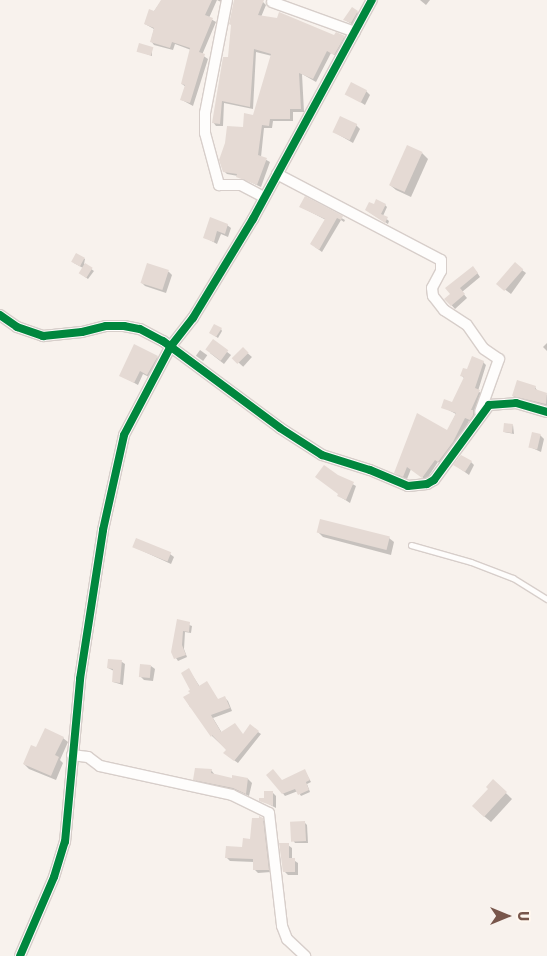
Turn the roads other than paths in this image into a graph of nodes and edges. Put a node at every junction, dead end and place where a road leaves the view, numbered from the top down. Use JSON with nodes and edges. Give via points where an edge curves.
{"nodes":[{"id":1,"x":227,"y":0,"type":"edge"},
{"id":2,"x":372,"y":0,"type":"edge"},
{"id":3,"x":272,"y":2,"type":"dead end"},
{"id":4,"x":355,"y":32,"type":"junction"},
{"id":5,"x":278,"y":174,"type":"junction"},
{"id":6,"x":264,"y":197,"type":"junction"},
{"id":7,"x":0,"y":315,"type":"edge"},
{"id":8,"x":171,"y":346,"type":"junction"},
{"id":9,"x":547,"y":412,"type":"edge"},
{"id":10,"x":476,"y":422,"type":"junction"},
{"id":11,"x":411,"y":544,"type":"dead end"},
{"id":12,"x":547,"y":599,"type":"edge"},
{"id":13,"x":79,"y":756,"type":"junction"},
{"id":14,"x":20,"y":956,"type":"edge"},
{"id":15,"x":305,"y":956,"type":"edge"}],
"edges":[{"from":1,"to":6,"type":"street","via":[[205,113],[205,133],[219,185],[243,186]]},
{"from":2,"to":4,"type":"street"},
{"from":3,"to":4,"type":"street"},
{"from":4,"to":5,"type":"street"},
{"from":5,"to":6,"type":"street"},
{"from":5,"to":10,"type":"street","via":[[441,260],[442,271],[432,288],[433,296],[444,310],[467,325],[484,349],[499,362]]},
{"from":6,"to":8,"type":"street","via":[[193,318]]},
{"from":7,"to":8,"type":"street","via":[[17,327],[43,336],[124,326],[140,329]]},
{"from":8,"to":10,"type":"street","via":[[280,428],[322,455],[408,486],[434,480]]},
{"from":8,"to":13,"type":"street","via":[[124,435],[103,530],[80,679]]},
{"from":9,"to":10,"type":"street","via":[[516,402],[489,405]]},
{"from":11,"to":12,"type":"lane","via":[[513,578]]},
{"from":13,"to":14,"type":"street","via":[[65,842],[54,878]]},
{"from":13,"to":15,"type":"street","via":[[100,766],[232,795],[269,812],[282,926],[287,939]]}]}
